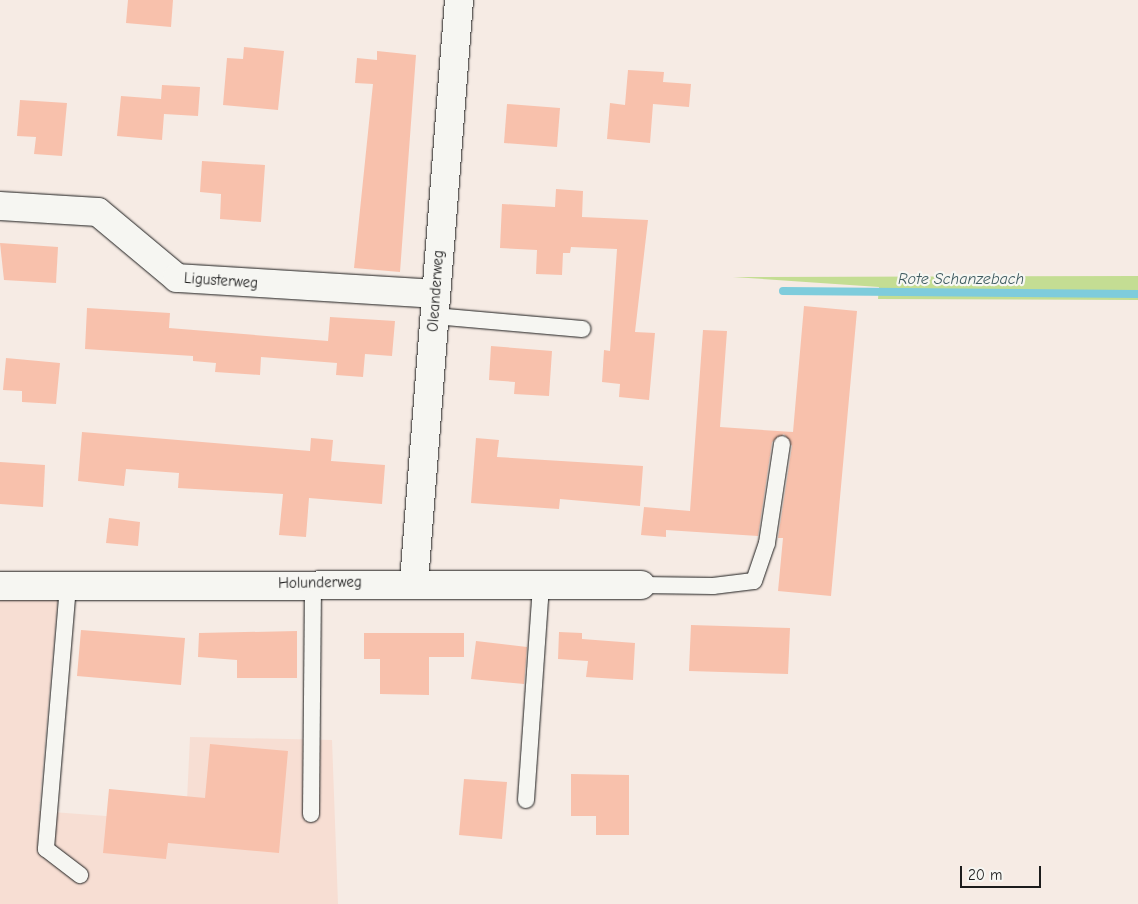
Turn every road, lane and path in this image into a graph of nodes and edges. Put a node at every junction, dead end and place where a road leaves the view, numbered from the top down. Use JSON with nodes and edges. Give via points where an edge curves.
{"nodes":[{"id":1,"x":459,"y":0,"type":"edge"},
{"id":2,"x":0,"y":206,"type":"edge"},
{"id":3,"x":435,"y":305,"type":"junction"},
{"id":4,"x":582,"y":328,"type":"dead end"},
{"id":5,"x":782,"y":444,"type":"dead end"},
{"id":6,"x":414,"y":582,"type":"junction"},
{"id":7,"x":313,"y":584,"type":"junction"},
{"id":8,"x":542,"y":584,"type":"junction"},
{"id":9,"x":641,"y":585,"type":"joint"},
{"id":10,"x":0,"y":586,"type":"edge"},
{"id":11,"x":68,"y":586,"type":"junction"},
{"id":12,"x":526,"y":800,"type":"dead end"},
{"id":13,"x":311,"y":814,"type":"dead end"},
{"id":14,"x":80,"y":875,"type":"dead end"}],
"edges":[{"from":1,"to":3,"type":"street","name":"Oleanderweg"},
{"from":2,"to":3,"type":"street","name":"Ligusterweg","via":[[98,212],[177,278]]},
{"from":3,"to":4,"type":"lane"},
{"from":3,"to":6,"type":"street","name":"Oleanderweg"},
{"from":5,"to":9,"type":"lane","via":[[767,543],[754,581],[713,586]]},
{"from":6,"to":7,"type":"street","name":"Holunderweg"},
{"from":6,"to":8,"type":"street","name":"Holunderweg"},
{"from":7,"to":11,"type":"street","name":"Holunderweg"},
{"from":7,"to":13,"type":"lane"},
{"from":8,"to":9,"type":"street","name":"Holunderweg"},
{"from":8,"to":12,"type":"lane"},
{"from":10,"to":11,"type":"street","name":"Holunderweg"},
{"from":11,"to":14,"type":"lane","via":[[46,849]]}]}
